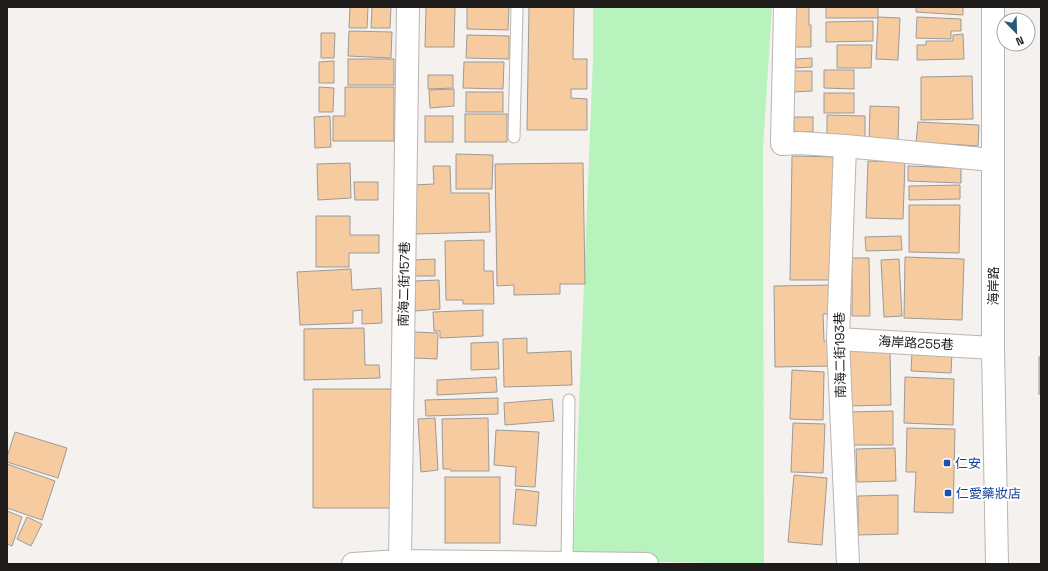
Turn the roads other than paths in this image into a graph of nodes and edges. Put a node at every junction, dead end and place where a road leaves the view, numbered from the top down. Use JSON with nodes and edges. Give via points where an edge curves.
{"nodes":[{"id":1,"x":408,"y":7,"type":"edge"},
{"id":2,"x":517,"y":7,"type":"edge"},
{"id":3,"x":785,"y":7,"type":"edge"},
{"id":4,"x":993,"y":7,"type":"edge"},
{"id":5,"x":514,"y":137,"type":"dead end"},
{"id":6,"x":845,"y":146,"type":"junction"},
{"id":7,"x":992,"y":160,"type":"junction"},
{"id":8,"x":838,"y":339,"type":"junction"},
{"id":9,"x":993,"y":348,"type":"junction"},
{"id":10,"x":569,"y":400,"type":"dead end"},
{"id":11,"x":400,"y":561,"type":"junction"},
{"id":12,"x":514,"y":563,"type":"edge"},
{"id":13,"x":567,"y":563,"type":"edge"},
{"id":14,"x":354,"y":564,"type":"edge"},
{"id":15,"x":647,"y":564,"type":"edge"},
{"id":16,"x":848,"y":564,"type":"edge"},
{"id":17,"x":997,"y":564,"type":"edge"}],
"edges":[{"from":1,"to":11,"type":"street","name":"南海二街157巷"},
{"from":2,"to":5,"type":"lane"},
{"from":3,"to":6,"type":"street","via":[[782,144]]},
{"from":4,"to":7,"type":"street","name":"海岸路"},
{"from":6,"to":7,"type":"street"},
{"from":6,"to":8,"type":"street","name":"南海二街193巷"},
{"from":7,"to":9,"type":"street","name":"海岸路"},
{"from":8,"to":9,"type":"street","name":"海岸路255巷"},
{"from":8,"to":16,"type":"street","name":"南海二街193巷"},
{"from":9,"to":17,"type":"street","name":"海岸路"},
{"from":10,"to":13,"type":"lane"},
{"from":11,"to":12,"type":"street"},
{"from":11,"to":14,"type":"street"},
{"from":12,"to":13,"type":"street"},
{"from":13,"to":15,"type":"street"}]}
